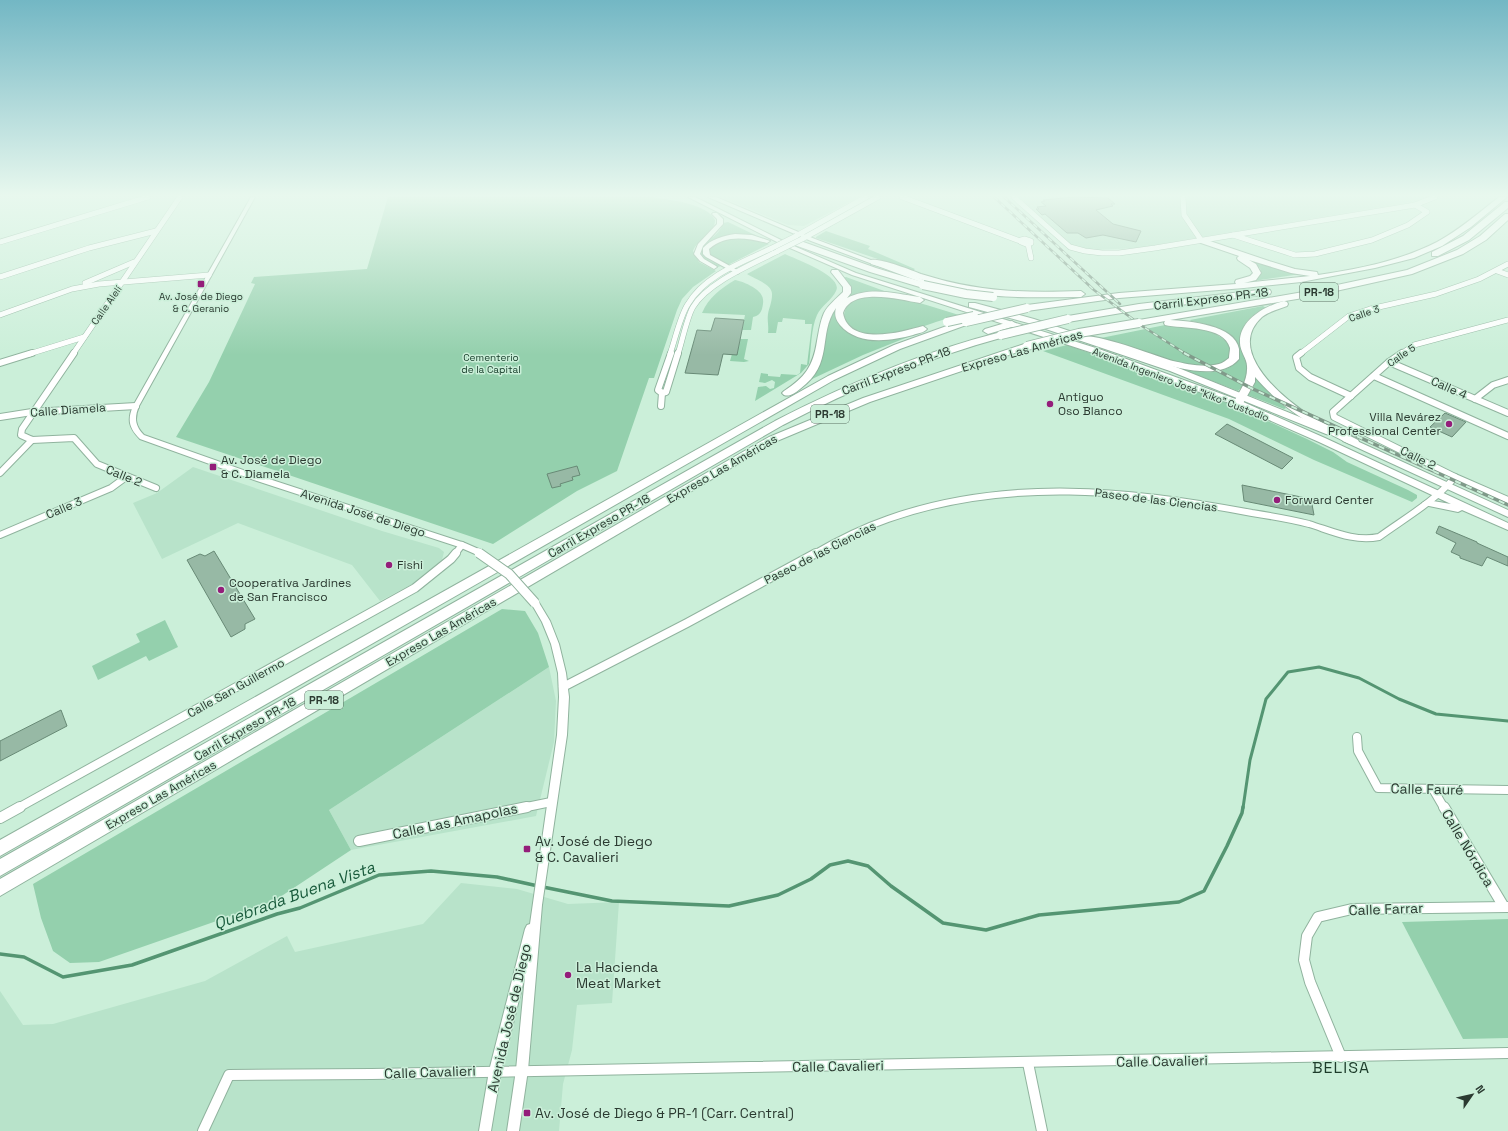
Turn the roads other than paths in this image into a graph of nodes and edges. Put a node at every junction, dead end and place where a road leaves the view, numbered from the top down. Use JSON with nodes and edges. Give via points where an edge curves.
{"nodes":[{"id":1,"x":84,"y":250,"type":"edge"},
{"id":2,"x":144,"y":250,"type":"edge"},
{"id":3,"x":223,"y":250,"type":"edge"},
{"id":4,"x":698,"y":250,"type":"edge"},
{"id":5,"x":706,"y":250,"type":"edge"},
{"id":6,"x":767,"y":250,"type":"edge"},
{"id":7,"x":780,"y":250,"type":"edge"},
{"id":8,"x":782,"y":250,"type":"edge"},
{"id":9,"x":798,"y":250,"type":"edge"},
{"id":10,"x":822,"y":250,"type":"edge"},
{"id":11,"x":828,"y":250,"type":"edge"},
{"id":12,"x":837,"y":250,"type":"edge"},
{"id":13,"x":1029,"y":250,"type":"edge"},
{"id":14,"x":1076,"y":250,"type":"edge"},
{"id":15,"x":1141,"y":250,"type":"edge"},
{"id":16,"x":1217,"y":250,"type":"edge"},
{"id":17,"x":1226,"y":250,"type":"edge"},
{"id":18,"x":1279,"y":250,"type":"edge"},
{"id":19,"x":1332,"y":250,"type":"edge"},
{"id":20,"x":1428,"y":250,"type":"edge"},
{"id":21,"x":1444,"y":250,"type":"edge"},
{"id":22,"x":1464,"y":250,"type":"edge"},
{"id":23,"x":1030,"y":258,"type":"dead end"},
{"id":24,"x":136,"y":262,"type":"junction"},
{"id":25,"x":874,"y":262,"type":"junction"},
{"id":26,"x":1508,"y":264,"type":"edge"},
{"id":27,"x":1497,"y":271,"type":"junction"},
{"id":28,"x":731,"y":272,"type":"junction"},
{"id":29,"x":835,"y":272,"type":"junction"},
{"id":30,"x":209,"y":275,"type":"junction"},
{"id":31,"x":1334,"y":275,"type":"junction"},
{"id":32,"x":1508,"y":275,"type":"edge"},
{"id":33,"x":0,"y":277,"type":"edge"},
{"id":34,"x":122,"y":282,"type":"junction"},
{"id":35,"x":72,"y":289,"type":"junction"},
{"id":36,"x":1204,"y":290,"type":"junction"},
{"id":37,"x":1094,"y":294,"type":"junction"},
{"id":38,"x":1131,"y":294,"type":"junction"},
{"id":39,"x":1309,"y":294,"type":"junction"},
{"id":40,"x":920,"y":300,"type":"junction"},
{"id":41,"x":0,"y":315,"type":"edge"},
{"id":42,"x":993,"y":315,"type":"junction"},
{"id":43,"x":1508,"y":320,"type":"edge"},
{"id":44,"x":1031,"y":321,"type":"junction"},
{"id":45,"x":1139,"y":322,"type":"junction"},
{"id":46,"x":1006,"y":328,"type":"junction"},
{"id":47,"x":84,"y":337,"type":"junction"},
{"id":48,"x":1081,"y":338,"type":"junction"},
{"id":49,"x":1390,"y":362,"type":"junction"},
{"id":50,"x":0,"y":363,"type":"edge"},
{"id":51,"x":1252,"y":365,"type":"junction"},
{"id":52,"x":1374,"y":376,"type":"junction"},
{"id":53,"x":1508,"y":380,"type":"edge"},
{"id":54,"x":1351,"y":396,"type":"junction"},
{"id":55,"x":1475,"y":399,"type":"junction"},
{"id":56,"x":1240,"y":400,"type":"junction"},
{"id":57,"x":136,"y":406,"type":"junction"},
{"id":58,"x":661,"y":406,"type":"dead end"},
{"id":59,"x":32,"y":412,"type":"junction"},
{"id":60,"x":1333,"y":412,"type":"joint"},
{"id":61,"x":1508,"y":414,"type":"edge"},
{"id":62,"x":0,"y":417,"type":"edge"},
{"id":63,"x":738,"y":430,"type":"junction"},
{"id":64,"x":1508,"y":436,"type":"edge"},
{"id":65,"x":32,"y":440,"type":"junction"},
{"id":66,"x":1354,"y":442,"type":"junction"},
{"id":67,"x":0,"y":473,"type":"edge"},
{"id":68,"x":1456,"y":476,"type":"junction"},
{"id":69,"x":126,"y":477,"type":"junction"},
{"id":70,"x":1449,"y":486,"type":"junction"},
{"id":71,"x":156,"y":488,"type":"dead end"},
{"id":72,"x":1438,"y":495,"type":"junction"},
{"id":73,"x":1508,"y":500,"type":"edge"},
{"id":74,"x":1427,"y":503,"type":"junction"},
{"id":75,"x":1508,"y":514,"type":"edge"},
{"id":76,"x":1489,"y":518,"type":"junction"},
{"id":77,"x":1508,"y":527,"type":"edge"},
{"id":78,"x":0,"y":535,"type":"edge"},
{"id":79,"x":462,"y":545,"type":"junction"},
{"id":80,"x":563,"y":686,"type":"junction"},
{"id":81,"x":1357,"y":737,"type":"dead end"},
{"id":82,"x":1433,"y":788,"type":"junction"},
{"id":83,"x":1508,"y":790,"type":"edge"},
{"id":84,"x":551,"y":802,"type":"junction"},
{"id":85,"x":0,"y":818,"type":"edge"},
{"id":86,"x":359,"y":841,"type":"dead end"},
{"id":87,"x":0,"y":848,"type":"edge"},
{"id":88,"x":0,"y":868,"type":"edge"},
{"id":89,"x":0,"y":888,"type":"edge"},
{"id":90,"x":537,"y":905,"type":"junction"},
{"id":91,"x":1506,"y":907,"type":"edge"},
{"id":92,"x":1508,"y":1053,"type":"edge"},
{"id":93,"x":1341,"y":1057,"type":"junction"},
{"id":94,"x":1028,"y":1064,"type":"junction"},
{"id":95,"x":522,"y":1070,"type":"junction"},
{"id":96,"x":495,"y":1071,"type":"junction"},
{"id":97,"x":203,"y":1131,"type":"edge"},
{"id":98,"x":485,"y":1131,"type":"edge"},
{"id":99,"x":513,"y":1131,"type":"edge"},
{"id":100,"x":1042,"y":1131,"type":"edge"}],
"edges":[{"from":1,"to":33,"type":"street"},
{"from":2,"to":24,"type":"street","name":"Calle Alelí"},
{"from":3,"to":30,"type":"street","name":"Avenida José de Diego"},
{"from":4,"to":28,"type":"main road","via":[[697,254],[702,260]]},
{"from":5,"to":28,"type":"main road","via":[[708,256]]},
{"from":6,"to":28,"type":"street"},
{"from":7,"to":28,"type":"street","bridge":true},
{"from":8,"to":29,"type":"main road"},
{"from":9,"to":46,"type":"main road","name":"Avenida Ingeniero José \"Kiko\" Custodio","via":[[854,274]]},
{"from":10,"to":44,"type":"main road","name":"Avenida Ingeniero José \"Kiko\" Custodio","via":[[853,267],[895,282]]},
{"from":11,"to":37,"type":"highway","bridge":true,"via":[[873,270],[923,285],[966,294],[1036,298]]},
{"from":12,"to":25,"type":"main road"},
{"from":13,"to":23,"type":"street"},
{"from":14,"to":15,"type":"street","via":[[1104,252]]},
{"from":16,"to":36,"type":"highway","via":[[1253,266],[1257,272],[1256,276],[1250,280]]},
{"from":17,"to":31,"type":"highway","via":[[1294,271]]},
{"from":18,"to":19,"type":"street","via":[[1295,255]]},
{"from":20,"to":31,"type":"highway","number":"PR-18","via":[[1391,262]]},
{"from":21,"to":46,"type":"highway","name":"Carril Expreso PR-18","bridge":true,"via":[[1396,268],[1300,288],[1131,308]]},
{"from":22,"to":39,"type":"highway","name":"Expreso Las Américas","number":"PR-18","via":[[1410,272]]},
{"from":24,"to":34,"type":"street","name":"Calle Alelí"},
{"from":24,"to":35,"type":"street"},
{"from":25,"to":37,"type":"highway","via":[[954,286],[989,293]]},
{"from":25,"to":44,"type":"main road"},
{"from":26,"to":27,"type":"street","name":"Calle 3"},
{"from":27,"to":32,"type":"street"},
{"from":27,"to":54,"type":"street","name":"Calle 3","via":[[1436,294],[1349,316],[1296,357],[1299,368],[1310,377]]},
{"from":28,"to":58,"type":"street","via":[[694,293],[687,305],[658,390],[662,393]]},
{"from":29,"to":40,"type":"main road"},
{"from":29,"to":63,"type":"highway","via":[[848,290],[826,317],[819,358],[812,374],[800,385],[753,415]]},
{"from":30,"to":34,"type":"street"},
{"from":30,"to":57,"type":"street","name":"Avenida José de Diego"},
{"from":31,"to":36,"type":"highway","number":"PR-18","via":[[1267,285]]},
{"from":34,"to":35,"type":"street"},
{"from":34,"to":47,"type":"street","name":"Calle Alelí"},
{"from":35,"to":41,"type":"street"},
{"from":36,"to":38,"type":"highway","number":"PR-18"},
{"from":37,"to":38,"type":"highway"},
{"from":38,"to":42,"type":"highway","number":"PR-18","bridge":true},
{"from":39,"to":45,"type":"highway","name":"Expreso Las Américas","number":"PR-18"},
{"from":39,"to":51,"type":"highway","via":[[1263,311],[1252,322],[1246,333],[1244,348]]},
{"from":40,"to":42,"type":"highway","bridge":true,"via":[[894,294],[865,295],[845,303],[840,310],[840,317],[852,331],[878,338],[902,335],[973,316]]},
{"from":40,"to":46,"type":"main road"},
{"from":42,"to":63,"type":"highway","number":"PR-18","bridge":true,"via":[[926,335],[868,359]]},
{"from":43,"to":49,"type":"street","name":"Calle 5","via":[[1414,345]]},
{"from":44,"to":48,"type":"main road","name":"Avenida Ingeniero José \"Kiko\" Custodio"},
{"from":45,"to":48,"type":"highway","via":[[1205,326],[1231,344],[1235,350],[1234,360],[1222,368],[1196,369],[1102,341]]},
{"from":45,"to":89,"type":"highway","name":"Expreso Las Américas","number":"PR-18","bridge":true,"via":[[1027,346],[858,404],[773,439]]},
{"from":46,"to":56,"type":"main road","name":"Avenida Ingeniero José \"Kiko\" Custodio","via":[[1049,336]]},
{"from":46,"to":88,"type":"highway","name":"Carril Expreso PR-18","via":[[846,389],[802,411]]},
{"from":47,"to":50,"type":"street"},
{"from":47,"to":59,"type":"street","name":"Calle Alelí"},
{"from":48,"to":56,"type":"main road","name":"Avenida Ingeniero José \"Kiko\" Custodio","via":[[1172,369]]},
{"from":49,"to":52,"type":"street","name":"Calle 5"},
{"from":49,"to":55,"type":"street","name":"Calle 4"},
{"from":51,"to":56,"type":"highway","via":[[1250,382]]},
{"from":51,"to":66,"type":"highway","via":[[1274,392],[1294,409],[1306,418]]},
{"from":52,"to":54,"type":"street","name":"Calle 5"},
{"from":52,"to":64,"type":"street"},
{"from":53,"to":55,"type":"street","via":[[1493,385]]},
{"from":54,"to":60,"type":"street","name":"Calle 5"},
{"from":55,"to":61,"type":"street","name":"Calle 4"},
{"from":56,"to":66,"type":"main road","name":"Avenida Ingeniero José \"Kiko\" Custodio"},
{"from":56,"to":72,"type":"main road","name":"Avenida Ingeniero José \"Kiko\" Custodio"},
{"from":57,"to":59,"type":"street","name":"Calle Diamela"},
{"from":57,"to":79,"type":"street","name":"Avenida José de Diego","via":[[132,423],[134,430],[142,437],[260,480]]},
{"from":59,"to":62,"type":"street","name":"Calle Diamela"},
{"from":59,"to":65,"type":"street","name":"Calle Alelí","via":[[21,435]]},
{"from":60,"to":68,"type":"street","name":"Calle 2","via":[[1334,417]]},
{"from":63,"to":87,"type":"highway","number":"PR-18"},
{"from":65,"to":67,"type":"street"},
{"from":65,"to":69,"type":"street","name":"Calle 2","via":[[74,438],[96,464]]},
{"from":66,"to":70,"type":"main road","name":"Avenida Ingeniero José \"Kiko\" Custodio"},
{"from":68,"to":70,"type":"street","name":"Paseo de las Ciencias"},
{"from":68,"to":73,"type":"street","name":"Calle 2"},
{"from":69,"to":71,"type":"street","name":"Calle 2"},
{"from":69,"to":78,"type":"street","name":"Calle 3","via":[[111,488]]},
{"from":70,"to":72,"type":"street","name":"Paseo de las Ciencias"},
{"from":70,"to":75,"type":"main road","name":"Avenida Ingeniero José \"Kiko\" Custodio"},
{"from":72,"to":74,"type":"street","name":"Paseo de las Ciencias"},
{"from":72,"to":76,"type":"main road","name":"Avenida Ingeniero José \"Kiko\" Custodio"},
{"from":74,"to":76,"type":"main road","via":[[1448,506]]},
{"from":74,"to":80,"type":"street","name":"Paseo de las Ciencias","via":[[1379,537],[1365,540],[1307,524],[1244,511],[1140,495],[1042,490],[955,500],[912,510],[854,533]]},
{"from":76,"to":77,"type":"main road","name":"Avenida Ingeniero José \"Kiko\" Custodio"},
{"from":79,"to":80,"type":"street","name":"Avenida José de Diego","bridge":true,"via":[[496,562],[535,602],[555,644]]},
{"from":79,"to":85,"type":"street","name":"Calle San Guillermo","via":[[451,559],[415,588]]},
{"from":80,"to":84,"type":"street","name":"Avenida José de Diego","via":[[562,735]]},
{"from":81,"to":82,"type":"street","name":"Calle Fauré","via":[[1358,751],[1378,788]]},
{"from":82,"to":83,"type":"street","name":"Calle Fauré"},
{"from":82,"to":91,"type":"street","name":"Calle Nórdica"},
{"from":84,"to":86,"type":"street","name":"Calle Las Amapolas"},
{"from":84,"to":90,"type":"street","name":"Avenida José de Diego"},
{"from":90,"to":95,"type":"street","name":"Avenida José de Diego"},
{"from":90,"to":96,"type":"street","name":"Avenida José de Diego"},
{"from":91,"to":93,"type":"street","name":"Calle Farrar","via":[[1352,908],[1318,917],[1307,936],[1304,960],[1310,982]]},
{"from":92,"to":93,"type":"street","name":"Calle Cavalieri"},
{"from":93,"to":94,"type":"street","name":"Calle Cavalieri"},
{"from":94,"to":95,"type":"street","name":"Calle Cavalieri"},
{"from":94,"to":100,"type":"street"},
{"from":95,"to":96,"type":"street","name":"Calle Cavalieri"},
{"from":95,"to":99,"type":"street","name":"Avenida José de Diego"},
{"from":96,"to":97,"type":"street","name":"Calle Cavalieri","via":[[319,1076],[229,1075]]},
{"from":96,"to":98,"type":"street","name":"Avenida José de Diego"}]}
